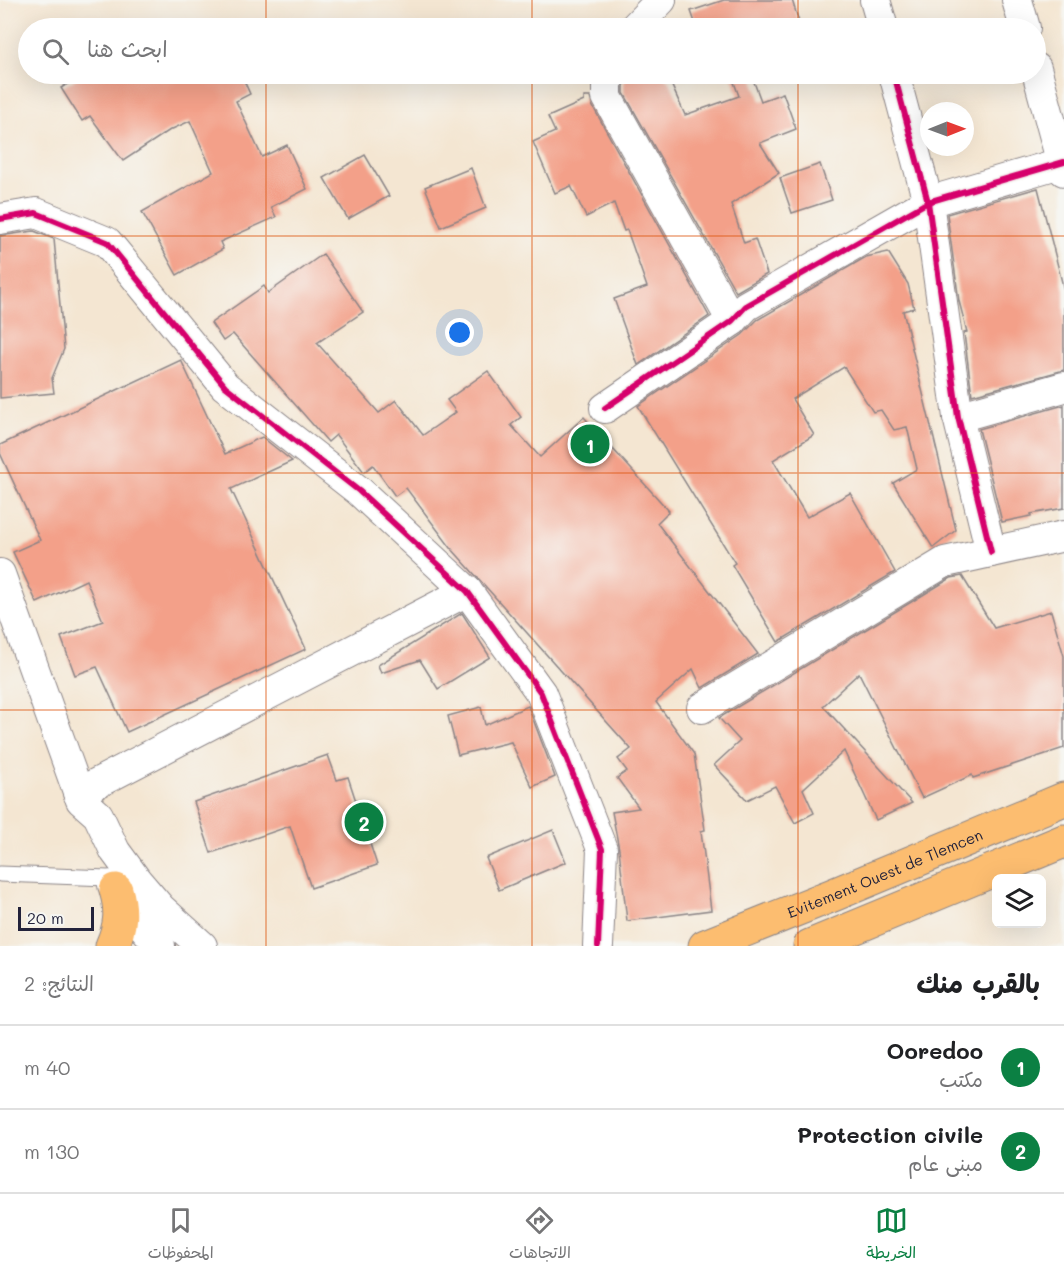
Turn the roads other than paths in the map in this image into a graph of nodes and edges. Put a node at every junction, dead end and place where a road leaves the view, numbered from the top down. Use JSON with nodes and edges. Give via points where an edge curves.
{"nodes":[{"id":1,"x":661,"y":0,"type":"edge"},
{"id":2,"x":875,"y":0,"type":"edge"},
{"id":3,"x":1017,"y":0,"type":"edge"},
{"id":4,"x":644,"y":18,"type":"edge"},
{"id":5,"x":880,"y":18,"type":"edge"},
{"id":6,"x":1022,"y":18,"type":"edge"},
{"id":7,"x":607,"y":84,"type":"edge"},
{"id":8,"x":897,"y":84,"type":"edge"},
{"id":9,"x":1040,"y":84,"type":"edge"},
{"id":10,"x":1063,"y":165,"type":"edge"},
{"id":11,"x":928,"y":201,"type":"junction"},
{"id":12,"x":0,"y":219,"type":"edge"},
{"id":13,"x":732,"y":321,"type":"junction"},
{"id":14,"x":1064,"y":387,"type":"edge"},
{"id":15,"x":605,"y":408,"type":"dead end"},
{"id":16,"x":958,"y":417,"type":"junction"},
{"id":17,"x":1064,"y":536,"type":"edge"},
{"id":18,"x":991,"y":552,"type":"junction"},
{"id":19,"x":0,"y":574,"type":"edge"},
{"id":20,"x":467,"y":591,"type":"junction"},
{"id":21,"x":702,"y":708,"type":"dead end"},
{"id":22,"x":79,"y":796,"type":"junction"},
{"id":23,"x":1064,"y":799,"type":"edge"},
{"id":24,"x":1064,"y":841,"type":"edge"},
{"id":25,"x":0,"y":874,"type":"edge"},
{"id":26,"x":112,"y":884,"type":"junction"},
{"id":27,"x":112,"y":946,"type":"edge"},
{"id":28,"x":160,"y":946,"type":"edge"},
{"id":29,"x":202,"y":946,"type":"edge"},
{"id":30,"x":598,"y":946,"type":"edge"},
{"id":31,"x":705,"y":946,"type":"edge"},
{"id":32,"x":810,"y":946,"type":"edge"}],
"edges":[{"from":1,"to":4,"type":"street"},
{"from":2,"to":5,"type":"street"},
{"from":3,"to":6,"type":"street"},
{"from":7,"to":13,"type":"street","via":[[607,96]]},
{"from":8,"to":11,"type":"street"},
{"from":9,"to":10,"type":"street"},
{"from":10,"to":11,"type":"street"},
{"from":11,"to":13,"type":"street","via":[[746,306]]},
{"from":11,"to":16,"type":"street"},
{"from":12,"to":20,"type":"street","via":[[36,213],[107,242],[225,386],[359,492]]},
{"from":13,"to":15,"type":"street"},
{"from":14,"to":16,"type":"street"},
{"from":16,"to":18,"type":"street"},
{"from":17,"to":18,"type":"street"},
{"from":18,"to":21,"type":"street","via":[[945,562]]},
{"from":19,"to":22,"type":"street"},
{"from":20,"to":22,"type":"street"},
{"from":20,"to":30,"type":"street","via":[[541,693],[602,849]]},
{"from":22,"to":26,"type":"street","via":[[81,822]]},
{"from":22,"to":29,"type":"street","via":[[98,815],[115,851],[137,881]]},
{"from":23,"to":31,"type":"highway","name":"Evitement Ouest de Tlemcen"},
{"from":24,"to":32,"type":"highway"},
{"from":25,"to":26,"type":"lane"},
{"from":26,"to":27,"type":"highway","via":[[120,904],[118,933]]},
{"from":26,"to":28,"type":"street"}]}
